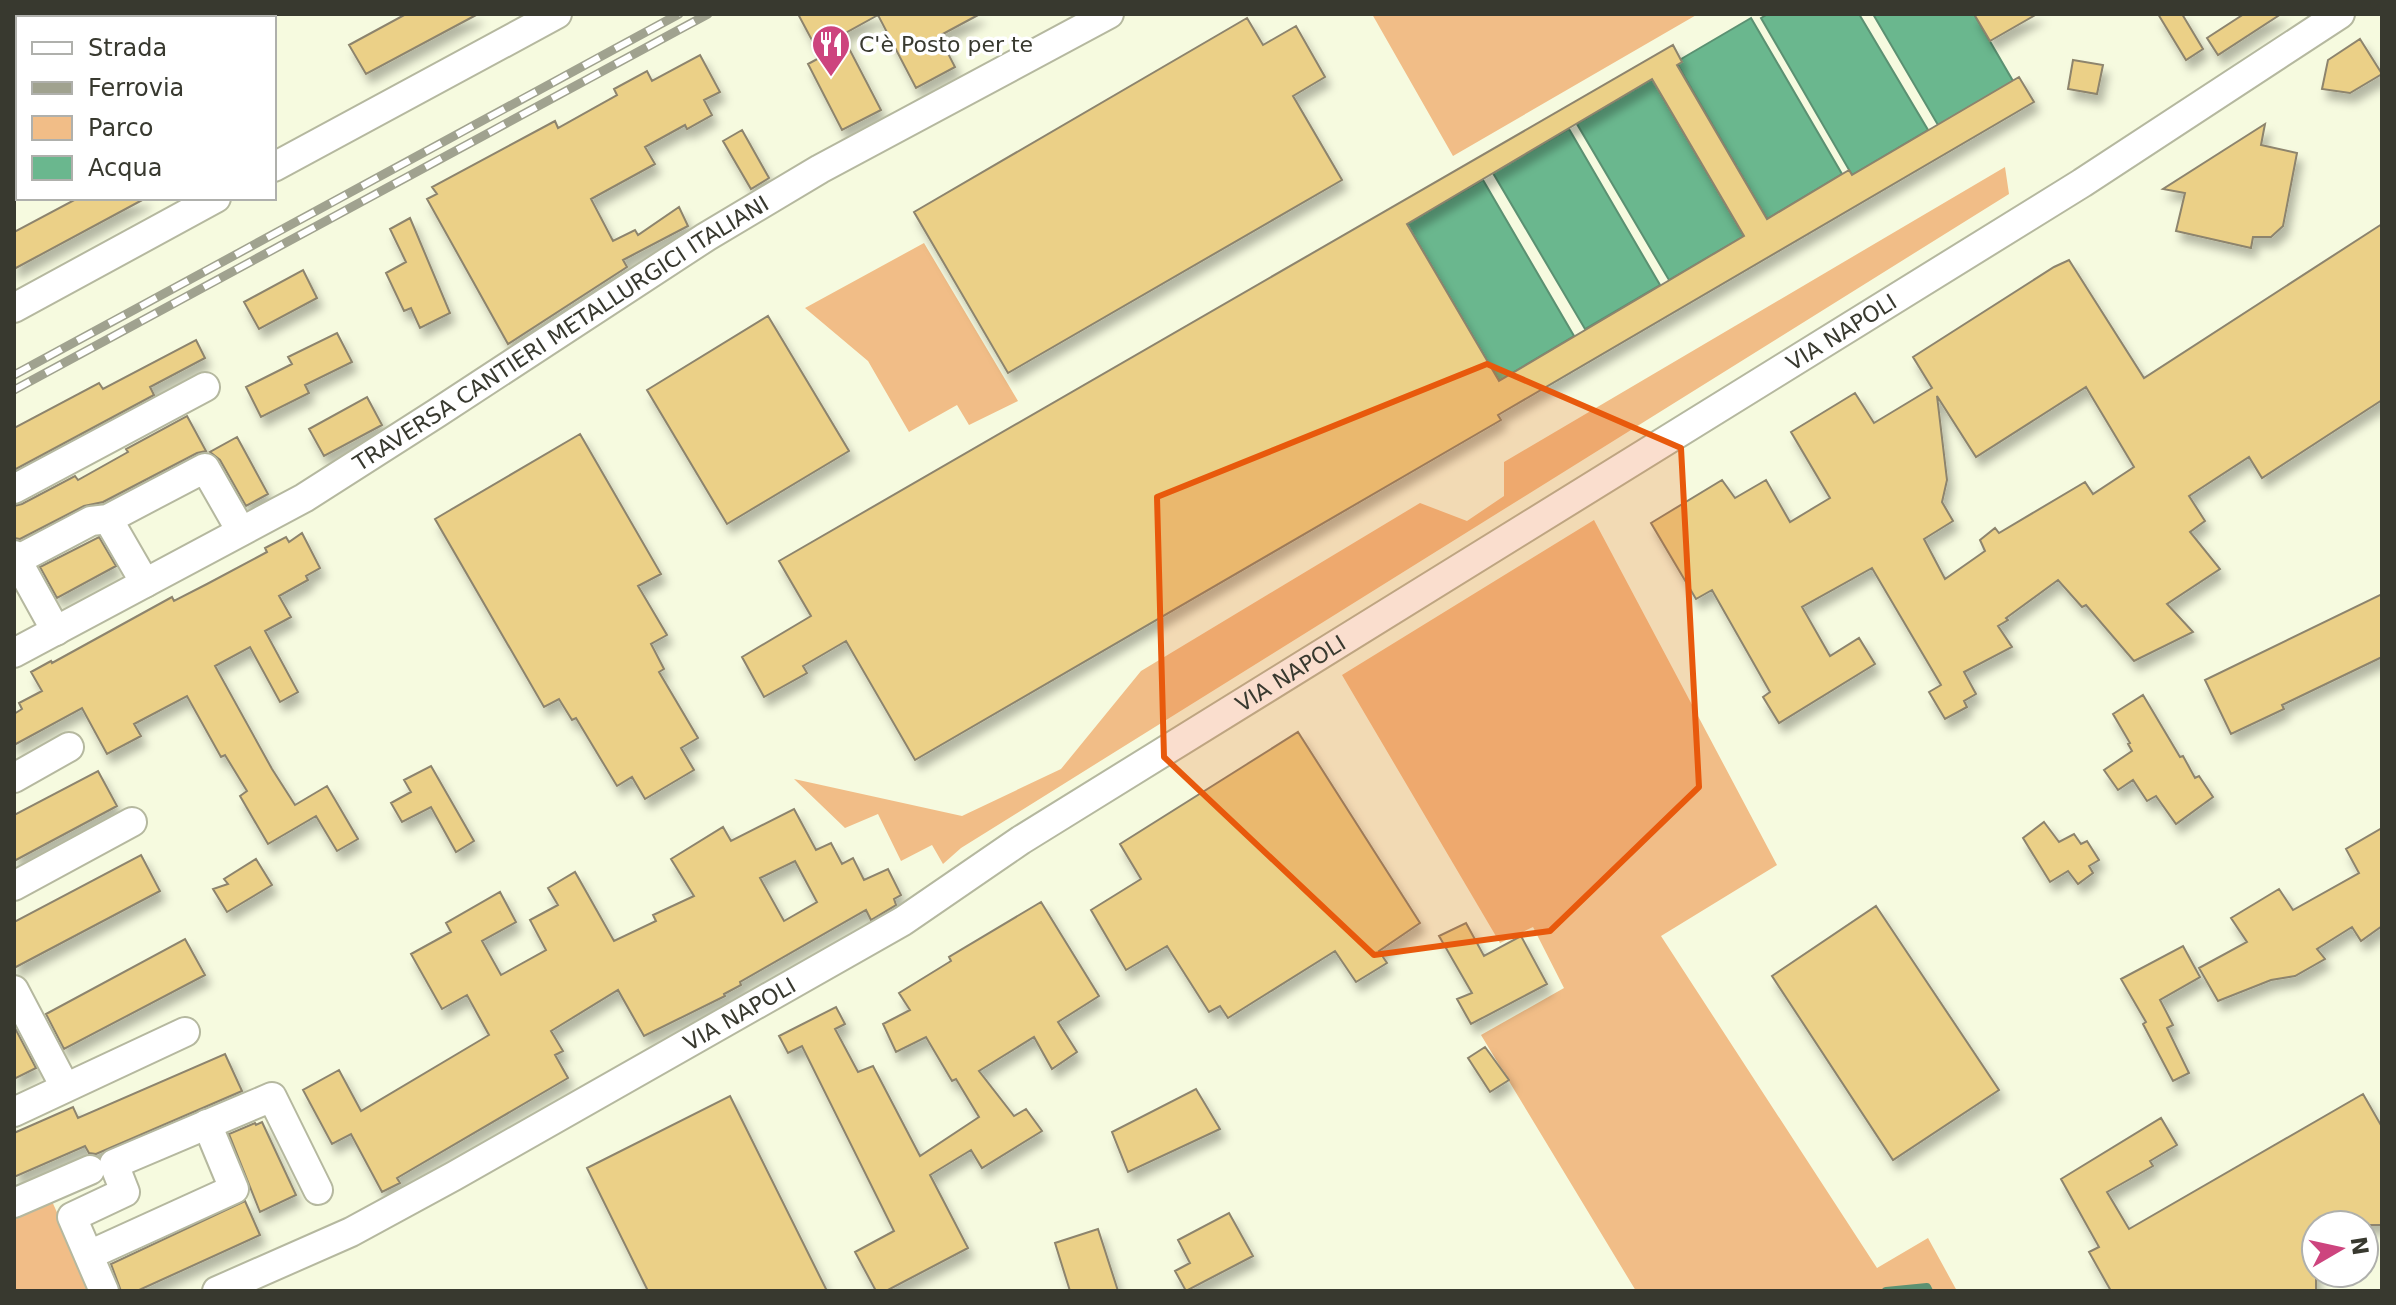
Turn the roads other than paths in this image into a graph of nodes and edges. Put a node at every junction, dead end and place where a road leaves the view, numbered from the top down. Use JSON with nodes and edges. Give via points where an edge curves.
{"nodes":[{"id":1,"x":557,"y":14,"type":"edge"},
{"id":2,"x":1109,"y":14,"type":"edge"},
{"id":3,"x":2340,"y":14,"type":"edge"},
{"id":4,"x":276,"y":166,"type":"edge"},
{"id":5,"x":212,"y":200,"type":"edge"},
{"id":6,"x":14,"y":308,"type":"edge"},
{"id":7,"x":205,"y":387,"type":"dead end"},
{"id":8,"x":14,"y":489,"type":"edge"},
{"id":9,"x":108,"y":519,"type":"junction"},
{"id":10,"x":241,"y":531,"type":"junction"},
{"id":11,"x":15,"y":556,"type":"edge"},
{"id":12,"x":145,"y":583,"type":"junction"},
{"id":13,"x":56,"y":631,"type":"junction"},
{"id":14,"x":14,"y":653,"type":"edge"},
{"id":15,"x":69,"y":747,"type":"dead end"},
{"id":16,"x":14,"y":778,"type":"edge"},
{"id":17,"x":132,"y":822,"type":"dead end"},
{"id":18,"x":14,"y":886,"type":"edge"},
{"id":19,"x":14,"y":990,"type":"edge"},
{"id":20,"x":185,"y":1032,"type":"dead end"},
{"id":21,"x":65,"y":1087,"type":"junction"},
{"id":22,"x":14,"y":1112,"type":"edge"},
{"id":23,"x":207,"y":1124,"type":"junction"},
{"id":24,"x":90,"y":1170,"type":"dead end"},
{"id":25,"x":318,"y":1190,"type":"dead end"},
{"id":26,"x":14,"y":1203,"type":"edge"},
{"id":27,"x":89,"y":1255,"type":"junction"},
{"id":28,"x":104,"y":1291,"type":"edge"},
{"id":29,"x":217,"y":1291,"type":"edge"}],
"edges":[{"from":1,"to":4,"type":"street"},
{"from":2,"to":10,"type":"street","name":"TRAVERSA CANTIERI METALLURGICI ITALIANI","via":[[820,169],[304,498]]},
{"from":3,"to":29,"type":"street","name":"VIA NAPOLI","via":[[2082,183],[1021,840],[903,921],[351,1232]]},
{"from":5,"to":6,"type":"street"},
{"from":7,"to":8,"type":"street"},
{"from":9,"to":10,"type":"street","via":[[205,468]]},
{"from":9,"to":11,"type":"street","via":[[91,521]]},
{"from":9,"to":12,"type":"street"},
{"from":10,"to":12,"type":"street","name":"TRAVERSA CANTIERI METALLURGICI ITALIANI"},
{"from":11,"to":13,"type":"street"},
{"from":12,"to":13,"type":"street","name":"TRAVERSA CANTIERI METALLURGICI ITALIANI"},
{"from":13,"to":14,"type":"street","name":"TRAVERSA CANTIERI METALLURGICI ITALIANI"},
{"from":15,"to":16,"type":"street"},
{"from":17,"to":18,"type":"street"},
{"from":19,"to":21,"type":"street"},
{"from":20,"to":21,"type":"street"},
{"from":21,"to":22,"type":"street"},
{"from":23,"to":25,"type":"street","via":[[272,1097]]},
{"from":23,"to":27,"type":"street","via":[[234,1189]]},
{"from":23,"to":27,"type":"street","via":[[114,1164],[125,1192],[72,1217]]},
{"from":24,"to":26,"type":"street"},
{"from":27,"to":28,"type":"street"}]}
